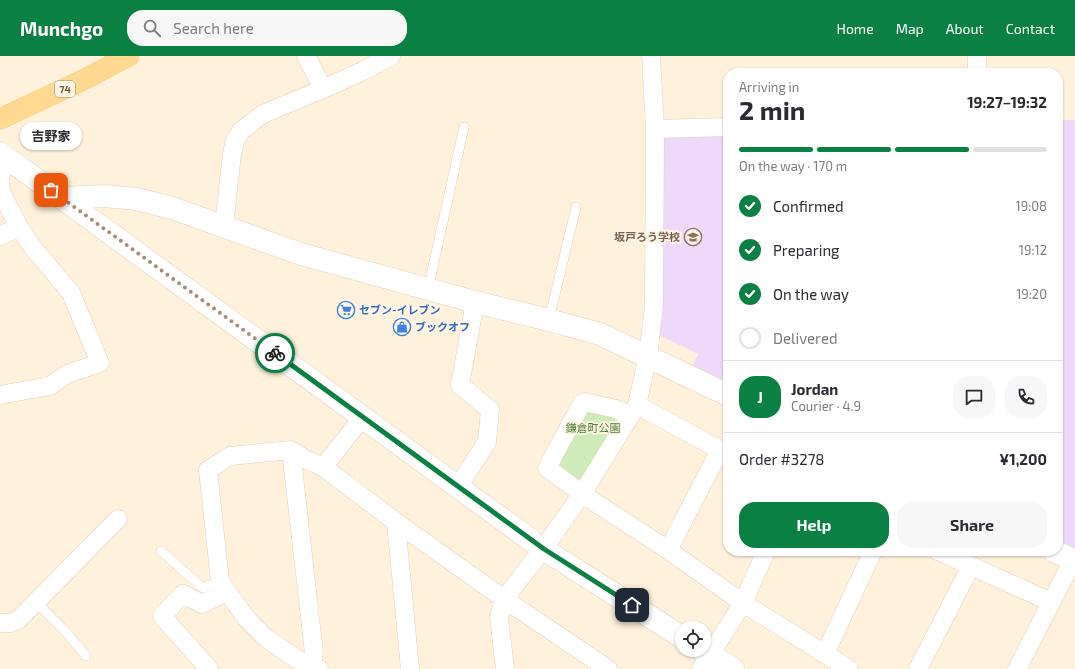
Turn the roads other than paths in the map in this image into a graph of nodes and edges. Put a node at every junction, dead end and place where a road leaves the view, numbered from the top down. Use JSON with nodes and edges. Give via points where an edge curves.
{"nodes":[{"id":1,"x":129,"y":56,"type":"edge"},
{"id":2,"x":306,"y":56,"type":"edge"},
{"id":3,"x":391,"y":56,"type":"edge"},
{"id":4,"x":650,"y":56,"type":"edge"},
{"id":5,"x":977,"y":56,"type":"edge"},
{"id":6,"x":977,"y":68,"type":"edge"},
{"id":7,"x":323,"y":89,"type":"junction"},
{"id":8,"x":0,"y":119,"type":"edge"},
{"id":9,"x":464,"y":127,"type":"dead end"},
{"id":10,"x":723,"y":127,"type":"edge"},
{"id":11,"x":655,"y":129,"type":"junction"},
{"id":12,"x":3,"y":155,"type":"edge"},
{"id":13,"x":62,"y":198,"type":"junction"},
{"id":14,"x":576,"y":208,"type":"dead end"},
{"id":15,"x":224,"y":226,"type":"junction"},
{"id":16,"x":19,"y":227,"type":"junction"},
{"id":17,"x":0,"y":236,"type":"edge"},
{"id":18,"x":428,"y":289,"type":"junction"},
{"id":19,"x":475,"y":302,"type":"junction"},
{"id":20,"x":549,"y":320,"type":"junction"},
{"id":21,"x":648,"y":356,"type":"junction"},
{"id":22,"x":723,"y":393,"type":"edge"},
{"id":23,"x":0,"y":395,"type":"edge"},
{"id":24,"x":634,"y":411,"type":"junction"},
{"id":25,"x":363,"y":418,"type":"junction"},
{"id":26,"x":291,"y":450,"type":"junction"},
{"id":27,"x":723,"y":452,"type":"edge"},
{"id":28,"x":723,"y":454,"type":"edge"},
{"id":29,"x":323,"y":467,"type":"junction"},
{"id":30,"x":458,"y":487,"type":"junction"},
{"id":31,"x":582,"y":494,"type":"junction"},
{"id":32,"x":118,"y":519,"type":"dead end"},
{"id":33,"x":396,"y":522,"type":"junction"},
{"id":34,"x":544,"y":549,"type":"junction"},
{"id":35,"x":668,"y":550,"type":"junction"},
{"id":36,"x":161,"y":551,"type":"dead end"},
{"id":37,"x":764,"y":556,"type":"edge"},
{"id":38,"x":871,"y":556,"type":"edge"},
{"id":39,"x":949,"y":556,"type":"edge"},
{"id":40,"x":1067,"y":557,"type":"edge"},
{"id":41,"x":971,"y":566,"type":"junction"},
{"id":42,"x":223,"y":586,"type":"junction"},
{"id":43,"x":504,"y":599,"type":"junction"},
{"id":44,"x":36,"y":602,"type":"junction"},
{"id":45,"x":743,"y":602,"type":"junction"},
{"id":46,"x":1051,"y":602,"type":"junction"},
{"id":47,"x":0,"y":622,"type":"edge"},
{"id":48,"x":675,"y":633,"type":"edge"},
{"id":49,"x":825,"y":654,"type":"junction"},
{"id":50,"x":86,"y":656,"type":"dead end"},
{"id":51,"x":704,"y":658,"type":"edge"},
{"id":52,"x":601,"y":667,"type":"edge"},
{"id":53,"x":313,"y":668,"type":"edge"},
{"id":54,"x":209,"y":669,"type":"edge"},
{"id":55,"x":410,"y":669,"type":"edge"},
{"id":56,"x":504,"y":669,"type":"edge"},
{"id":57,"x":733,"y":669,"type":"edge"},
{"id":58,"x":850,"y":669,"type":"edge"},
{"id":59,"x":918,"y":669,"type":"edge"},
{"id":60,"x":1017,"y":669,"type":"edge"}],
"edges":[{"from":1,"to":8,"type":"main road","number":"74","via":[[81,82]]},
{"from":2,"to":7,"type":"street"},
{"from":3,"to":7,"type":"street"},
{"from":4,"to":11,"type":"street"},
{"from":5,"to":6,"type":"street"},
{"from":7,"to":15,"type":"street","via":[[263,114],[241,131],[232,154]]},
{"from":9,"to":18,"type":"lane"},
{"from":10,"to":11,"type":"street"},
{"from":11,"to":21,"type":"street","via":[[654,305]]},
{"from":12,"to":13,"type":"street"},
{"from":12,"to":16,"type":"street","via":[[1,192]]},
{"from":13,"to":15,"type":"street","via":[[105,196],[137,199]]},
{"from":13,"to":25,"type":"street"},
{"from":14,"to":20,"type":"lane"},
{"from":15,"to":18,"type":"street","via":[[301,254]]},
{"from":16,"to":17,"type":"street"},
{"from":16,"to":23,"type":"street","via":[[71,293],[100,363],[67,374],[50,386]]},
{"from":18,"to":19,"type":"street"},
{"from":19,"to":20,"type":"street"},
{"from":19,"to":30,"type":"street","via":[[460,385],[490,410],[487,442]]},
{"from":20,"to":21,"type":"street","via":[[600,334]]},
{"from":21,"to":22,"type":"street"},
{"from":21,"to":24,"type":"street"},
{"from":24,"to":27,"type":"street"},
{"from":24,"to":31,"type":"street"},
{"from":24,"to":31,"type":"street","via":[[582,403],[548,468]]},
{"from":25,"to":29,"type":"street"},
{"from":25,"to":30,"type":"street"},
{"from":26,"to":29,"type":"street"},
{"from":26,"to":42,"type":"street","via":[[230,456],[208,470]]},
{"from":26,"to":53,"type":"street","via":[[314,653]]},
{"from":28,"to":35,"type":"street"},
{"from":29,"to":33,"type":"street"},
{"from":30,"to":34,"type":"street"},
{"from":31,"to":34,"type":"street"},
{"from":31,"to":35,"type":"street"},
{"from":32,"to":44,"type":"street"},
{"from":33,"to":43,"type":"street"},
{"from":33,"to":55,"type":"street"},
{"from":34,"to":43,"type":"street"},
{"from":34,"to":48,"type":"street"},
{"from":35,"to":45,"type":"street"},
{"from":36,"to":42,"type":"lane","via":[[202,588]]},
{"from":37,"to":45,"type":"street"},
{"from":38,"to":49,"type":"street"},
{"from":39,"to":41,"type":"street"},
{"from":40,"to":46,"type":"street"},
{"from":41,"to":46,"type":"street"},
{"from":41,"to":59,"type":"street"},
{"from":42,"to":53,"type":"street","via":[[246,618],[266,638]]},
{"from":42,"to":54,"type":"street","via":[[202,604],[183,594],[162,616]]},
{"from":43,"to":52,"type":"street"},
{"from":43,"to":56,"type":"street","via":[[499,617]]},
{"from":44,"to":47,"type":"street","via":[[18,620]]},
{"from":44,"to":50,"type":"lane"},
{"from":45,"to":49,"type":"street"},
{"from":45,"to":51,"type":"street"},
{"from":46,"to":60,"type":"street"},
{"from":49,"to":58,"type":"street"},
{"from":51,"to":57,"type":"street"}]}
